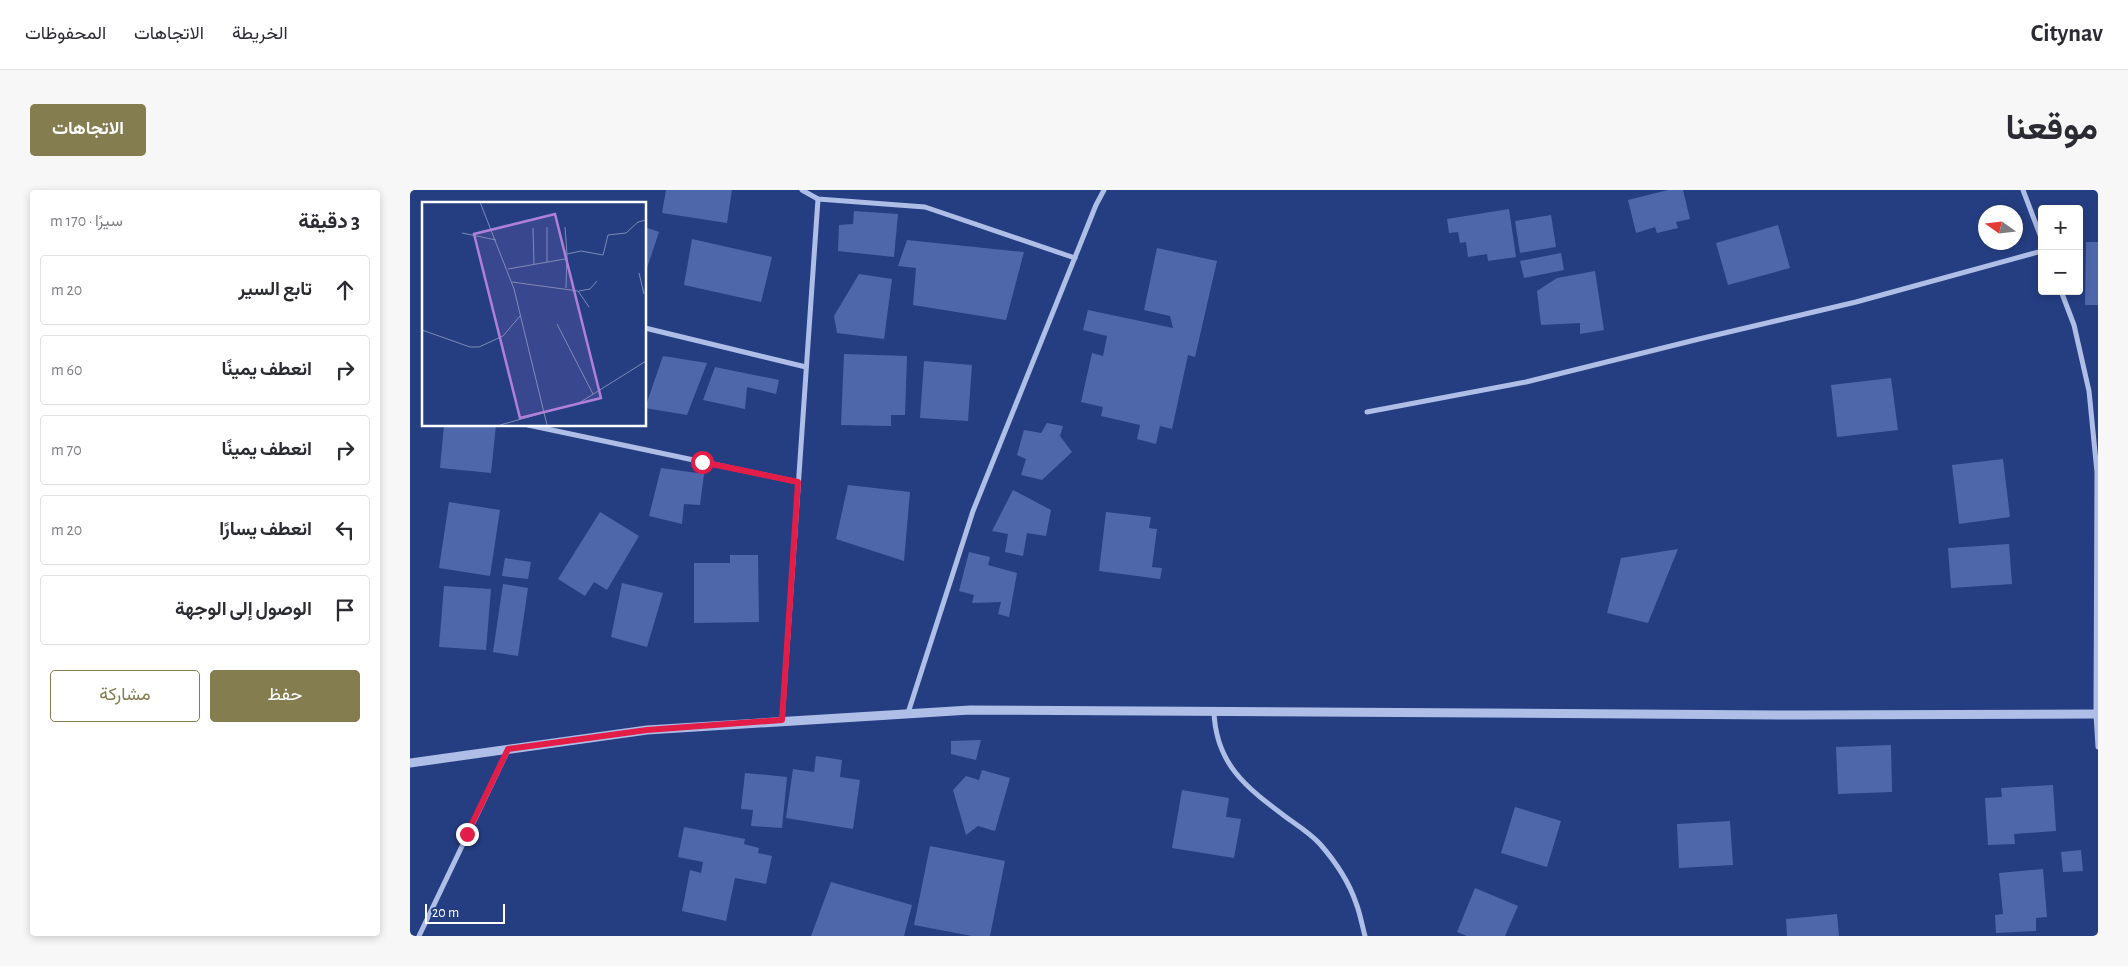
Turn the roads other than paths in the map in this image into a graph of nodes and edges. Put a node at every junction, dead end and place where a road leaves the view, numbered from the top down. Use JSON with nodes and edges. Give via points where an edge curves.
{"nodes":[{"id":1,"x":802,"y":190,"type":"edge"},
{"id":2,"x":1104,"y":190,"type":"edge"},
{"id":3,"x":2023,"y":190,"type":"edge"},
{"id":4,"x":818,"y":199,"type":"junction"},
{"id":5,"x":2038,"y":229,"type":"edge"},
{"id":6,"x":2038,"y":251,"type":"edge"},
{"id":7,"x":1075,"y":258,"type":"junction"},
{"id":8,"x":2063,"y":295,"type":"edge"},
{"id":9,"x":646,"y":328,"type":"edge"},
{"id":10,"x":806,"y":367,"type":"junction"},
{"id":11,"x":1367,"y":412,"type":"dead end"},
{"id":12,"x":533,"y":426,"type":"edge"},
{"id":13,"x":798,"y":482,"type":"junction"},
{"id":14,"x":1214,"y":712,"type":"junction"},
{"id":15,"x":908,"y":713,"type":"junction"},
{"id":16,"x":2097,"y":714,"type":"edge"},
{"id":17,"x":782,"y":720,"type":"junction"},
{"id":18,"x":2098,"y":748,"type":"edge"},
{"id":19,"x":508,"y":749,"type":"junction"},
{"id":20,"x":410,"y":763,"type":"edge"},
{"id":21,"x":419,"y":936,"type":"edge"},
{"id":22,"x":1365,"y":936,"type":"edge"}],
"edges":[{"from":1,"to":4,"type":"street"},
{"from":2,"to":7,"type":"street"},
{"from":3,"to":5,"type":"street"},
{"from":4,"to":7,"type":"street","via":[[925,207]]},
{"from":4,"to":10,"type":"street"},
{"from":6,"to":11,"type":"street","via":[[1856,302],[1526,382]]},
{"from":7,"to":15,"type":"street","via":[[973,511]]},
{"from":8,"to":16,"type":"street","via":[[2074,325],[2089,391],[2097,472]]},
{"from":9,"to":10,"type":"street"},
{"from":10,"to":13,"type":"street"},
{"from":12,"to":13,"type":"street"},
{"from":13,"to":17,"type":"street"},
{"from":14,"to":15,"type":"street","via":[[970,710]]},
{"from":14,"to":16,"type":"street"},
{"from":14,"to":22,"type":"street","via":[[1216,736],[1231,769],[1243,784],[1319,843],[1339,869],[1356,901]]},
{"from":15,"to":17,"type":"street"},
{"from":16,"to":18,"type":"street"},
{"from":17,"to":19,"type":"street","via":[[647,730]]},
{"from":19,"to":20,"type":"street"},
{"from":19,"to":21,"type":"street"}]}
